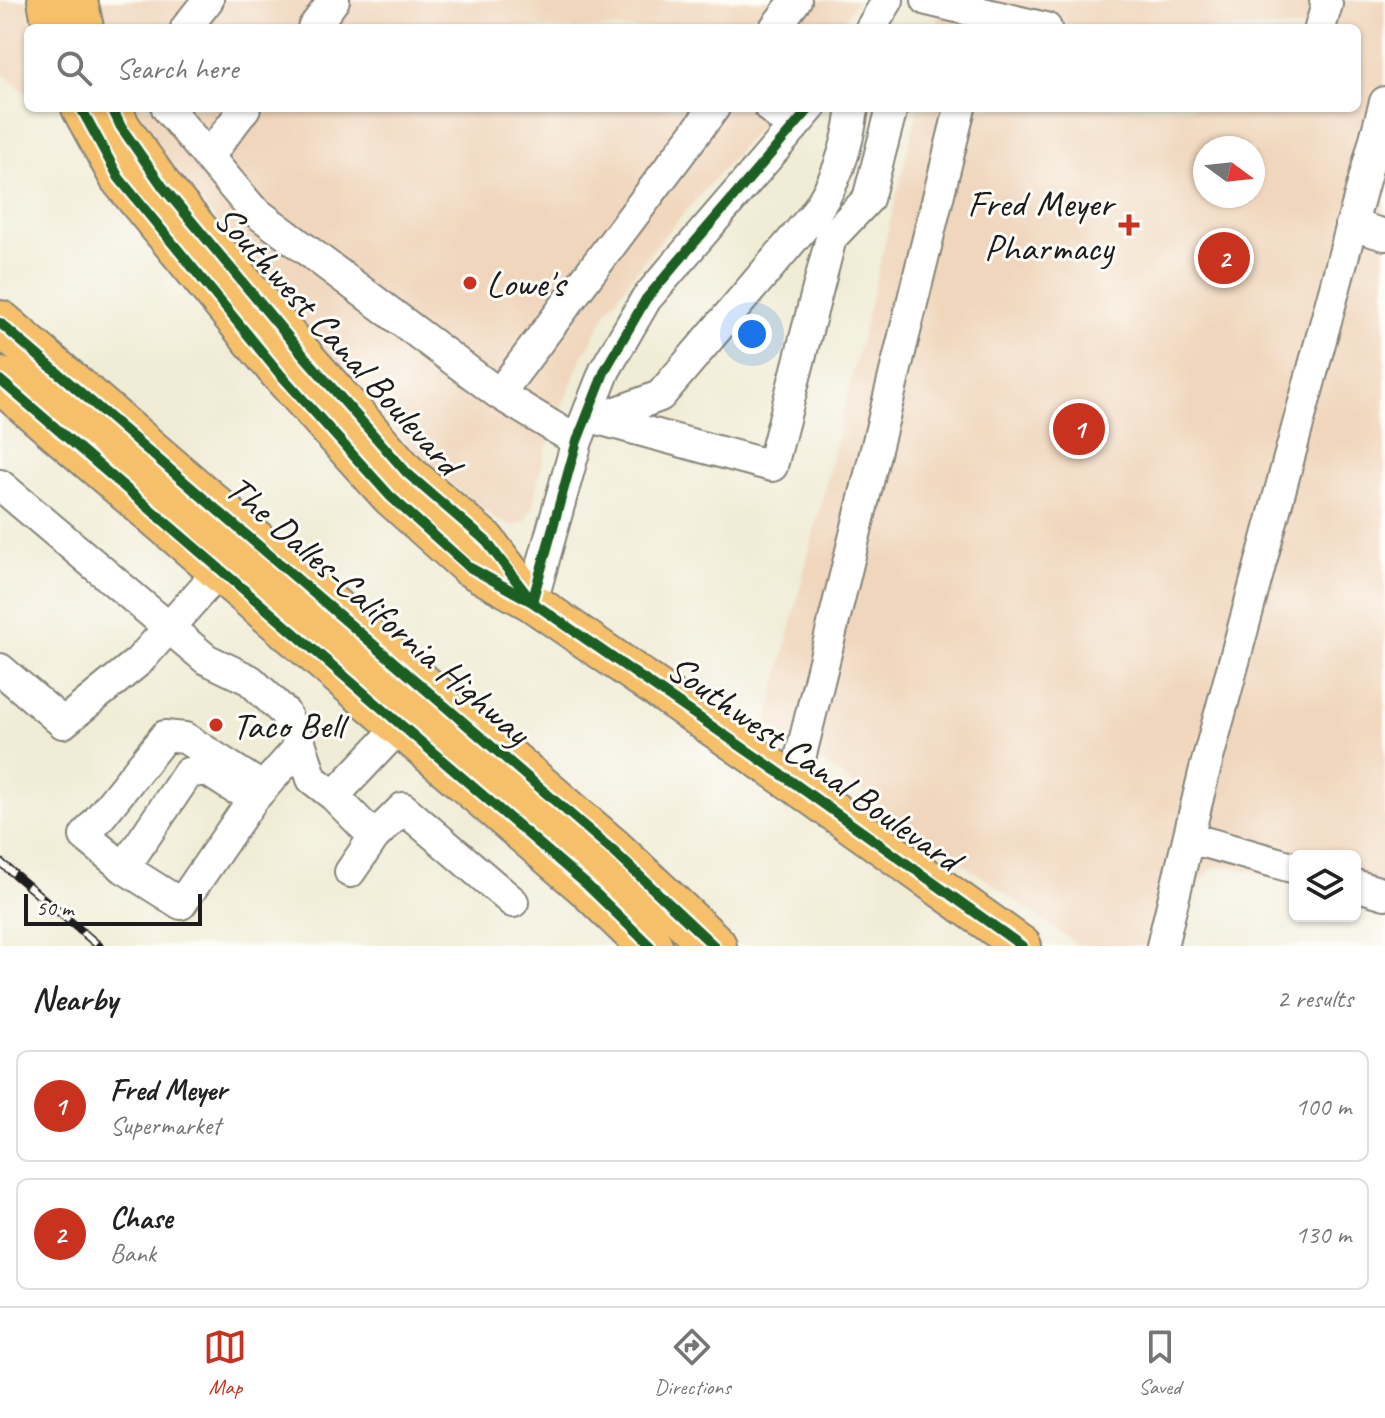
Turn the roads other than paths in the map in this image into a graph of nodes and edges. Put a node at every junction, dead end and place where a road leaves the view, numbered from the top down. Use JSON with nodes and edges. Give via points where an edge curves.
{"nodes":[{"id":1,"x":47,"y":0,"type":"edge"},
{"id":2,"x":78,"y":0,"type":"edge"},
{"id":3,"x":208,"y":0,"type":"edge"},
{"id":4,"x":334,"y":0,"type":"edge"},
{"id":5,"x":796,"y":0,"type":"edge"},
{"id":6,"x":927,"y":0,"type":"edge"},
{"id":7,"x":1052,"y":0,"type":"edge"},
{"id":8,"x":1325,"y":0,"type":"edge"},
{"id":9,"x":981,"y":21,"type":"edge"},
{"id":10,"x":51,"y":24,"type":"edge"},
{"id":11,"x":83,"y":24,"type":"edge"},
{"id":12,"x":189,"y":24,"type":"edge"},
{"id":13,"x":316,"y":24,"type":"edge"},
{"id":14,"x":778,"y":24,"type":"edge"},
{"id":15,"x":1008,"y":24,"type":"edge"},
{"id":16,"x":1046,"y":24,"type":"edge"},
{"id":17,"x":1321,"y":24,"type":"edge"},
{"id":18,"x":1375,"y":104,"type":"edge"},
{"id":19,"x":83,"y":112,"type":"edge"},
{"id":20,"x":114,"y":112,"type":"edge"},
{"id":21,"x":170,"y":112,"type":"edge"},
{"id":22,"x":242,"y":112,"type":"edge"},
{"id":23,"x":711,"y":112,"type":"edge"},
{"id":24,"x":852,"y":112,"type":"edge"},
{"id":25,"x":891,"y":112,"type":"edge"},
{"id":26,"x":959,"y":112,"type":"edge"},
{"id":27,"x":801,"y":118,"type":"edge"},
{"id":28,"x":208,"y":157,"type":"junction"},
{"id":29,"x":1351,"y":225,"type":"junction"},
{"id":30,"x":1385,"y":235,"type":"edge"},
{"id":31,"x":0,"y":323,"type":"edge"},
{"id":32,"x":0,"y":380,"type":"edge"},
{"id":33,"x":499,"y":394,"type":"junction"},
{"id":34,"x":587,"y":425,"type":"junction"},
{"id":35,"x":0,"y":485,"type":"edge"},
{"id":36,"x":219,"y":571,"type":"junction"},
{"id":37,"x":286,"y":571,"type":"junction"},
{"id":38,"x":532,"y":602,"type":"junction"},
{"id":39,"x":168,"y":629,"type":"junction"},
{"id":40,"x":0,"y":669,"type":"edge"},
{"id":41,"x":402,"y":724,"type":"junction"},
{"id":42,"x":301,"y":745,"type":"junction"},
{"id":43,"x":794,"y":783,"type":"junction"},
{"id":44,"x":258,"y":794,"type":"junction"},
{"id":45,"x":334,"y":796,"type":"junction"},
{"id":46,"x":374,"y":837,"type":"junction"},
{"id":47,"x":1190,"y":838,"type":"junction"},
{"id":48,"x":1289,"y":866,"type":"edge"},
{"id":49,"x":124,"y":868,"type":"junction"},
{"id":50,"x":350,"y":872,"type":"dead end"},
{"id":51,"x":1361,"y":887,"type":"edge"},
{"id":52,"x":1385,"y":894,"type":"edge"},
{"id":53,"x":513,"y":902,"type":"dead end"},
{"id":54,"x":650,"y":946,"type":"edge"},
{"id":55,"x":714,"y":946,"type":"edge"},
{"id":56,"x":1022,"y":946,"type":"edge"},
{"id":57,"x":1162,"y":946,"type":"edge"}],
"edges":[{"from":1,"to":10,"type":"main road"},
{"from":2,"to":11,"type":"main road"},
{"from":3,"to":12,"type":"street"},
{"from":4,"to":13,"type":"street"},
{"from":5,"to":14,"type":"street"},
{"from":6,"to":9,"type":"street"},
{"from":7,"to":16,"type":"street"},
{"from":8,"to":17,"type":"street"},
{"from":9,"to":15,"type":"street"},
{"from":18,"to":29,"type":"street"},
{"from":19,"to":38,"type":"main road","name":"Southwest Canal Boulevard","via":[[119,178],[361,467],[469,567]]},
{"from":20,"to":38,"type":"main road","name":"Southwest Canal Boulevard","via":[[163,187],[305,357],[407,473],[486,541]]},
{"from":21,"to":28,"type":"street"},
{"from":22,"to":28,"type":"street"},
{"from":23,"to":33,"type":"street"},
{"from":24,"to":34,"type":"street","via":[[829,194],[812,217],[660,396]]},
{"from":25,"to":34,"type":"street","via":[[868,199],[831,238],[772,466]]},
{"from":26,"to":43,"type":"street"},
{"from":27,"to":34,"type":"street","via":[[646,299],[605,370]]},
{"from":28,"to":33,"type":"street","via":[[252,209]]},
{"from":29,"to":30,"type":"street"},
{"from":29,"to":47,"type":"street"},
{"from":31,"to":37,"type":"highway","name":"The Dalles-California Highway"},
{"from":32,"to":36,"type":"highway","name":"The Dalles-California Highway"},
{"from":33,"to":34,"type":"street"},
{"from":34,"to":38,"type":"street"},
{"from":35,"to":39,"type":"street"},
{"from":36,"to":37,"type":"highway","via":[[228,559],[237,558]]},
{"from":36,"to":39,"type":"street"},
{"from":36,"to":41,"type":"highway","name":"The Dalles-California Highway"},
{"from":37,"to":55,"type":"highway","name":"The Dalles-California Highway","via":[[600,840]]},
{"from":38,"to":43,"type":"main road","name":"Southwest Canal Boulevard"},
{"from":39,"to":40,"type":"street","via":[[139,661],[63,723]]},
{"from":39,"to":42,"type":"street","via":[[206,659],[250,680],[284,712]]},
{"from":41,"to":45,"type":"street"},
{"from":41,"to":54,"type":"highway","name":"The Dalles-California Highway"},
{"from":42,"to":44,"type":"street"},
{"from":42,"to":45,"type":"street","via":[[312,779]]},
{"from":43,"to":56,"type":"main road","name":"Southwest Canal Boulevard"},
{"from":44,"to":49,"type":"street","via":[[206,770],[188,773]]},
{"from":44,"to":49,"type":"street","via":[[181,904]]},
{"from":44,"to":49,"type":"street","via":[[185,738],[165,736],[85,836]]},
{"from":45,"to":46,"type":"street"},
{"from":46,"to":50,"type":"street"},
{"from":46,"to":53,"type":"street","via":[[403,808]]},
{"from":47,"to":48,"type":"street"},
{"from":47,"to":57,"type":"street"},
{"from":51,"to":52,"type":"street"}]}
